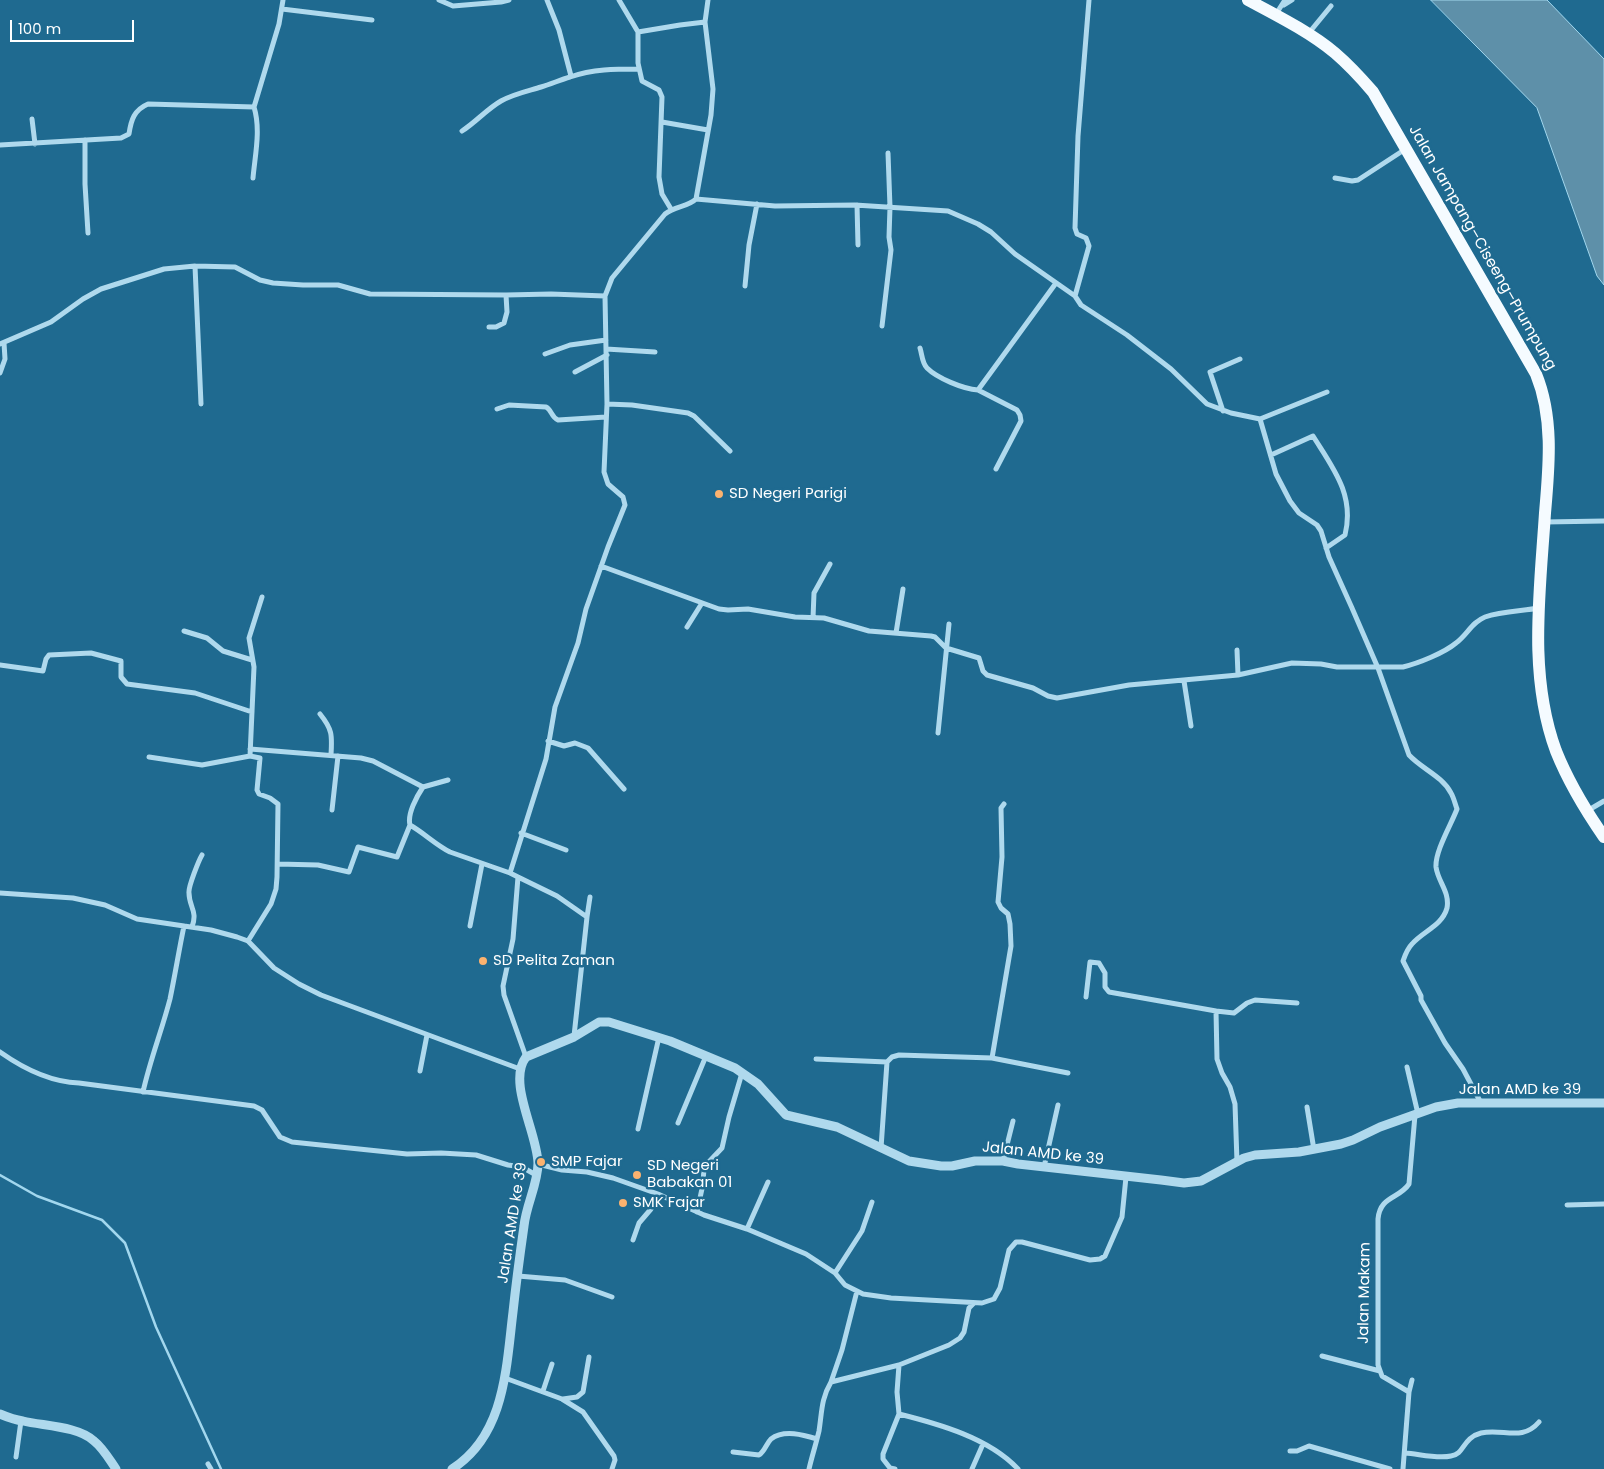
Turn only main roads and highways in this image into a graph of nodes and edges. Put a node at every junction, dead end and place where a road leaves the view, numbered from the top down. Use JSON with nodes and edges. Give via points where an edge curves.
{"nodes":[{"id":1,"x":1248,"y":0,"type":"edge"},
{"id":2,"x":1282,"y":7,"type":"edge"},
{"id":3,"x":1604,"y":837,"type":"edge"}],
"edges":[{"from":1,"to":2,"type":"main road","name":"Jalan Jampang–Ciseeng–Prumpung"},
{"from":2,"to":3,"type":"main road","name":"Jalan Jampang–Ciseeng–Prumpung","via":[[1308,35],[1333,51],[1360,76],[1373,92],[1540,384],[1547,416],[1548,468],[1539,608],[1539,661],[1544,703],[1563,766]]}]}
